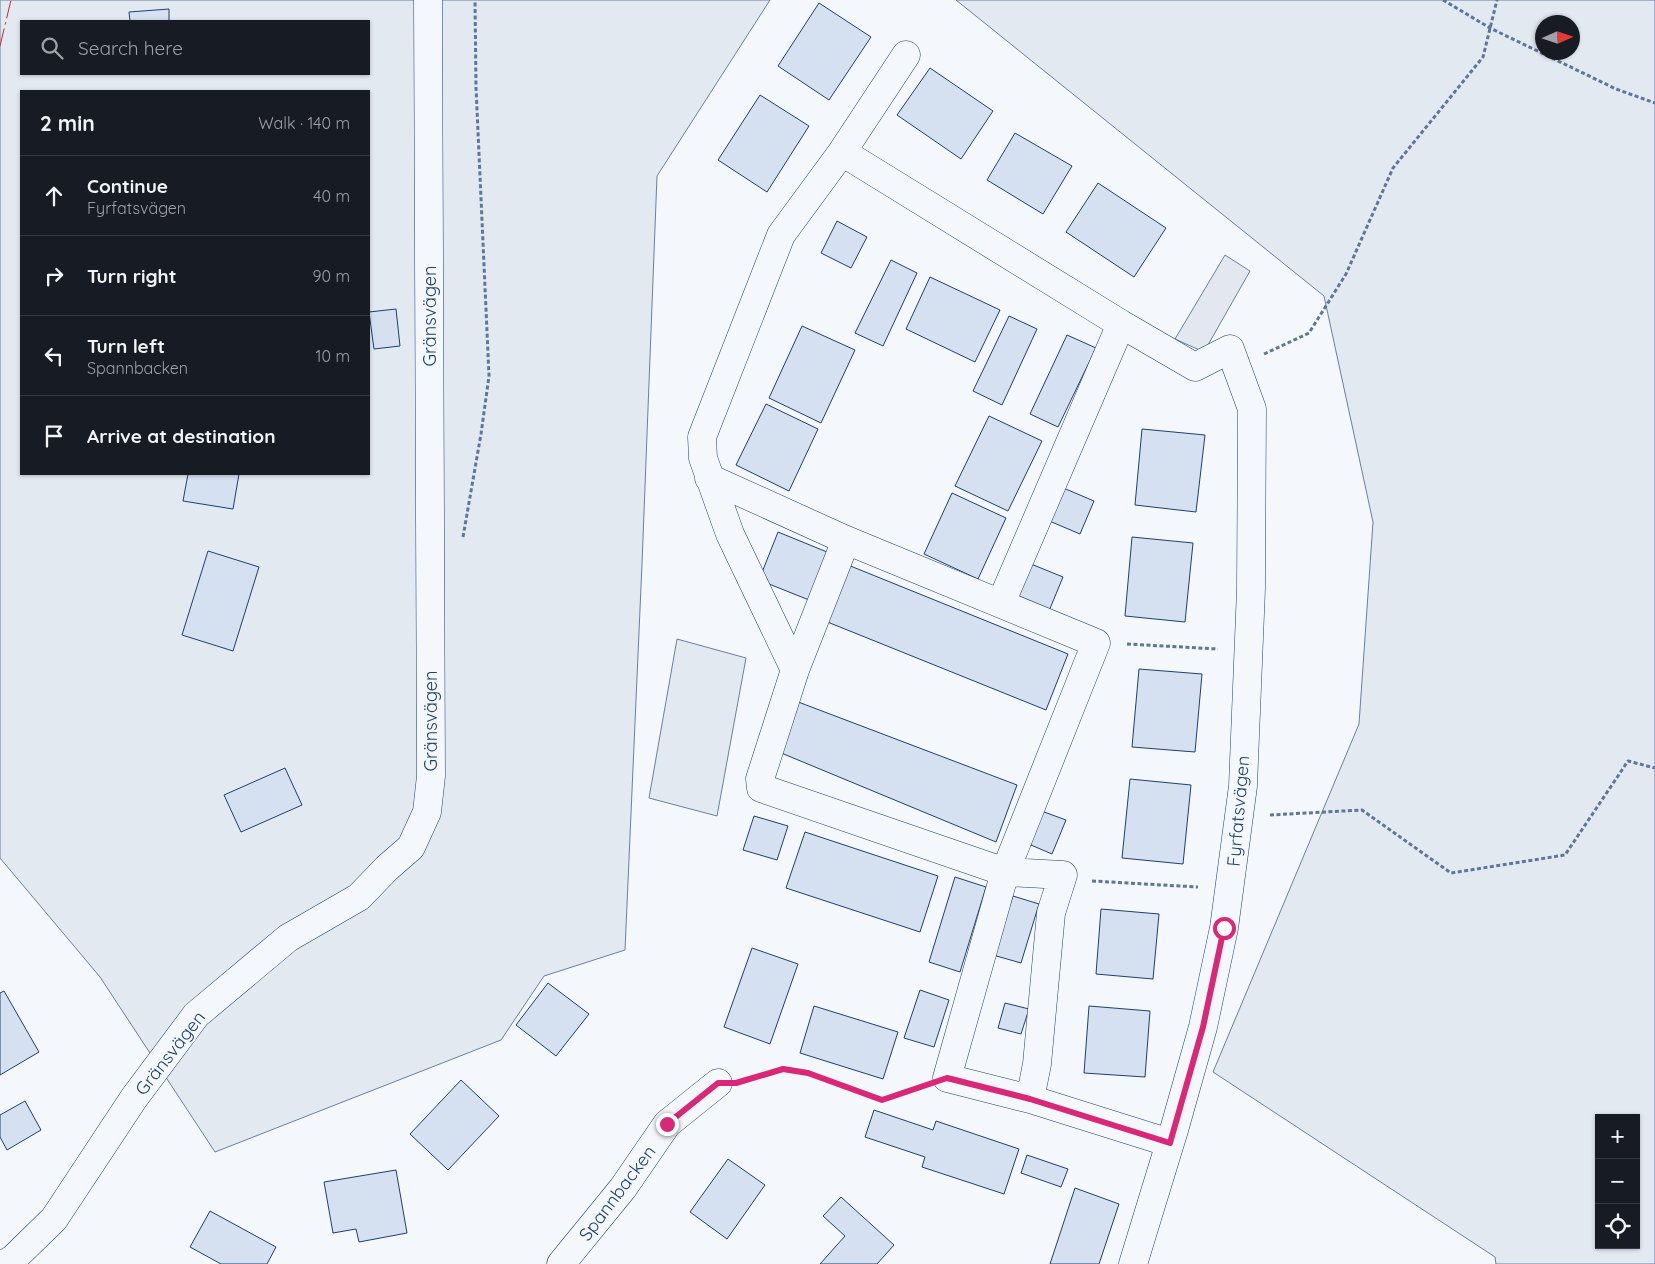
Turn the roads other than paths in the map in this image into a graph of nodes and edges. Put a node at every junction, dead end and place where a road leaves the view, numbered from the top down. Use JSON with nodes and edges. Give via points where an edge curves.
{"nodes":[{"id":1,"x":428,"y":0,"type":"edge"},
{"id":2,"x":906,"y":55,"type":"dead end"},
{"id":3,"x":842,"y":152,"type":"junction"},
{"id":4,"x":1121,"y":324,"type":"junction"},
{"id":5,"x":709,"y":478,"type":"junction"},
{"id":6,"x":846,"y":540,"type":"junction"},
{"id":7,"x":1001,"y":602,"type":"junction"},
{"id":8,"x":795,"y":670,"type":"junction"},
{"id":9,"x":1005,"y":872,"type":"junction"},
{"id":10,"x":718,"y":1083,"type":"road end"},
{"id":11,"x":1030,"y":1099,"type":"junction"},
{"id":12,"x":1170,"y":1143,"type":"junction"},
{"id":13,"x":4,"y":1264,"type":"edge"},
{"id":14,"x":561,"y":1264,"type":"edge"},
{"id":15,"x":1133,"y":1264,"type":"edge"}],
"edges":[{"from":1,"to":13,"type":"street","name":"Gränsvägen","via":[[431,776],[427,812],[411,847],[360,897],[288,938],[196,1015],[134,1098],[54,1219],[14,1259]]},
{"from":2,"to":3,"type":"street"},
{"from":3,"to":4,"type":"street"},
{"from":3,"to":5,"type":"street","via":[[781,235],[702,437],[703,458]]},
{"from":4,"to":7,"type":"street"},
{"from":4,"to":12,"type":"street","name":"Fyrfatsvägen","via":[[1195,367],[1230,349],[1252,409],[1251,589],[1243,786],[1224,928],[1203,1027]]},
{"from":5,"to":6,"type":"street"},
{"from":5,"to":8,"type":"street","via":[[730,534]]},
{"from":6,"to":7,"type":"street"},
{"from":6,"to":8,"type":"street"},
{"from":7,"to":9,"type":"street","via":[[1096,643]]},
{"from":8,"to":9,"type":"street","via":[[760,778],[761,788]]},
{"from":9,"to":11,"type":"street","via":[[1063,875],[1051,913],[1038,1064]]},
{"from":9,"to":11,"type":"street","via":[[947,1078]]},
{"from":10,"to":14,"type":"street","name":"Spannbacken","via":[[667,1124],[623,1188]]},
{"from":11,"to":12,"type":"street"},
{"from":12,"to":15,"type":"street","name":"Fyrfatsvägen"}]}
